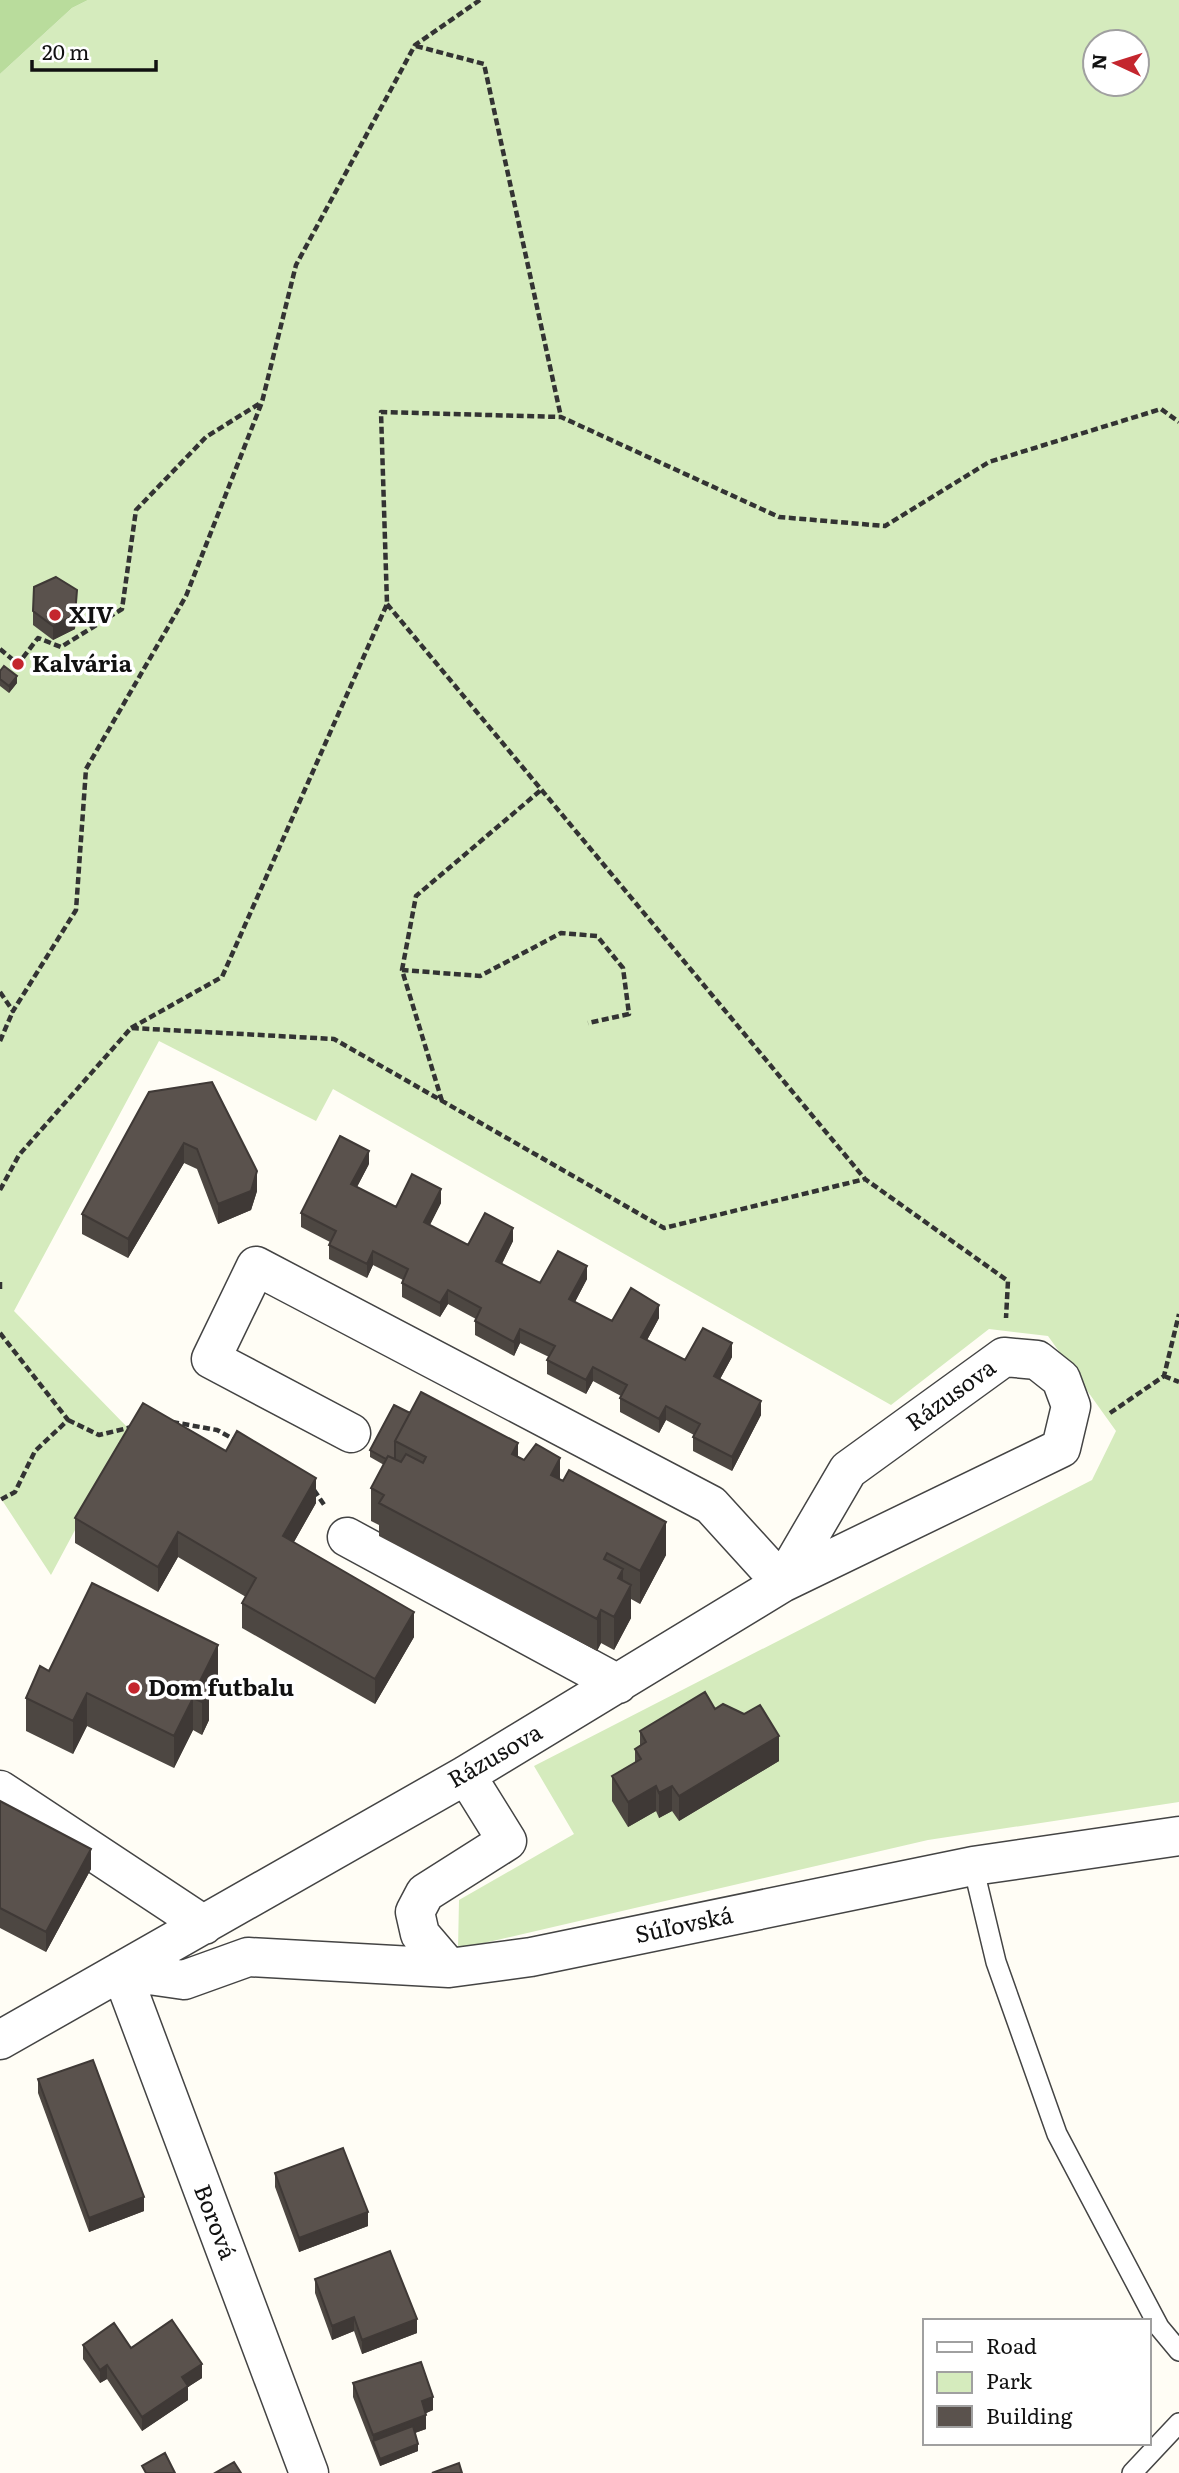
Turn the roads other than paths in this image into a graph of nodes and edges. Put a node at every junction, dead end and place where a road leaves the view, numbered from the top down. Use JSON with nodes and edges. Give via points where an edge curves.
{"nodes":[{"id":1,"x":351,"y":1433,"type":"dead end"},
{"id":2,"x":347,"y":1537,"type":"road end"},
{"id":3,"x":782,"y":1583,"type":"junction"},
{"id":4,"x":618,"y":1684,"type":"junction"},
{"id":5,"x":466,"y":1775,"type":"junction"},
{"id":6,"x":0,"y":1790,"type":"edge"},
{"id":7,"x":1179,"y":1836,"type":"edge"},
{"id":8,"x":973,"y":1866,"type":"junction"},
{"id":9,"x":204,"y":1925,"type":"junction"},
{"id":10,"x":449,"y":1968,"type":"junction"},
{"id":11,"x":121,"y":1971,"type":"junction"},
{"id":12,"x":0,"y":2039,"type":"edge"},
{"id":13,"x":1179,"y":2351,"type":"edge"},
{"id":14,"x":1179,"y":2423,"type":"edge"},
{"id":15,"x":309,"y":2473,"type":"edge"},
{"id":16,"x":1132,"y":2473,"type":"edge"}],
"edges":[{"from":1,"to":3,"type":"street","via":[[211,1359],[256,1266],[711,1505]]},
{"from":2,"to":4,"type":"street"},
{"from":3,"to":3,"type":"street","name":"Rázusova","via":[[848,1470],[1004,1357],[1037,1360],[1060,1379],[1070,1406],[1061,1448]]},
{"from":3,"to":4,"type":"street","name":"Rázusova"},
{"from":4,"to":5,"type":"street","name":"Rázusova"},
{"from":5,"to":9,"type":"street","name":"Rázusova"},
{"from":5,"to":10,"type":"street","via":[[507,1841],[425,1893],[415,1912],[420,1934]]},
{"from":6,"to":9,"type":"street"},
{"from":7,"to":8,"type":"street","name":"Súľovská"},
{"from":8,"to":10,"type":"street","name":"Súľovská","via":[[531,1957]]},
{"from":8,"to":13,"type":"lane","via":[[996,1962],[1057,2134],[1159,2327]]},
{"from":9,"to":11,"type":"street","name":"Rázusova"},
{"from":10,"to":11,"type":"street","name":"Súľovská","via":[[248,1957],[184,1980]]},
{"from":11,"to":12,"type":"street","name":"Rázusova"},
{"from":11,"to":15,"type":"street","name":"Borová"},
{"from":14,"to":16,"type":"lane"}]}
